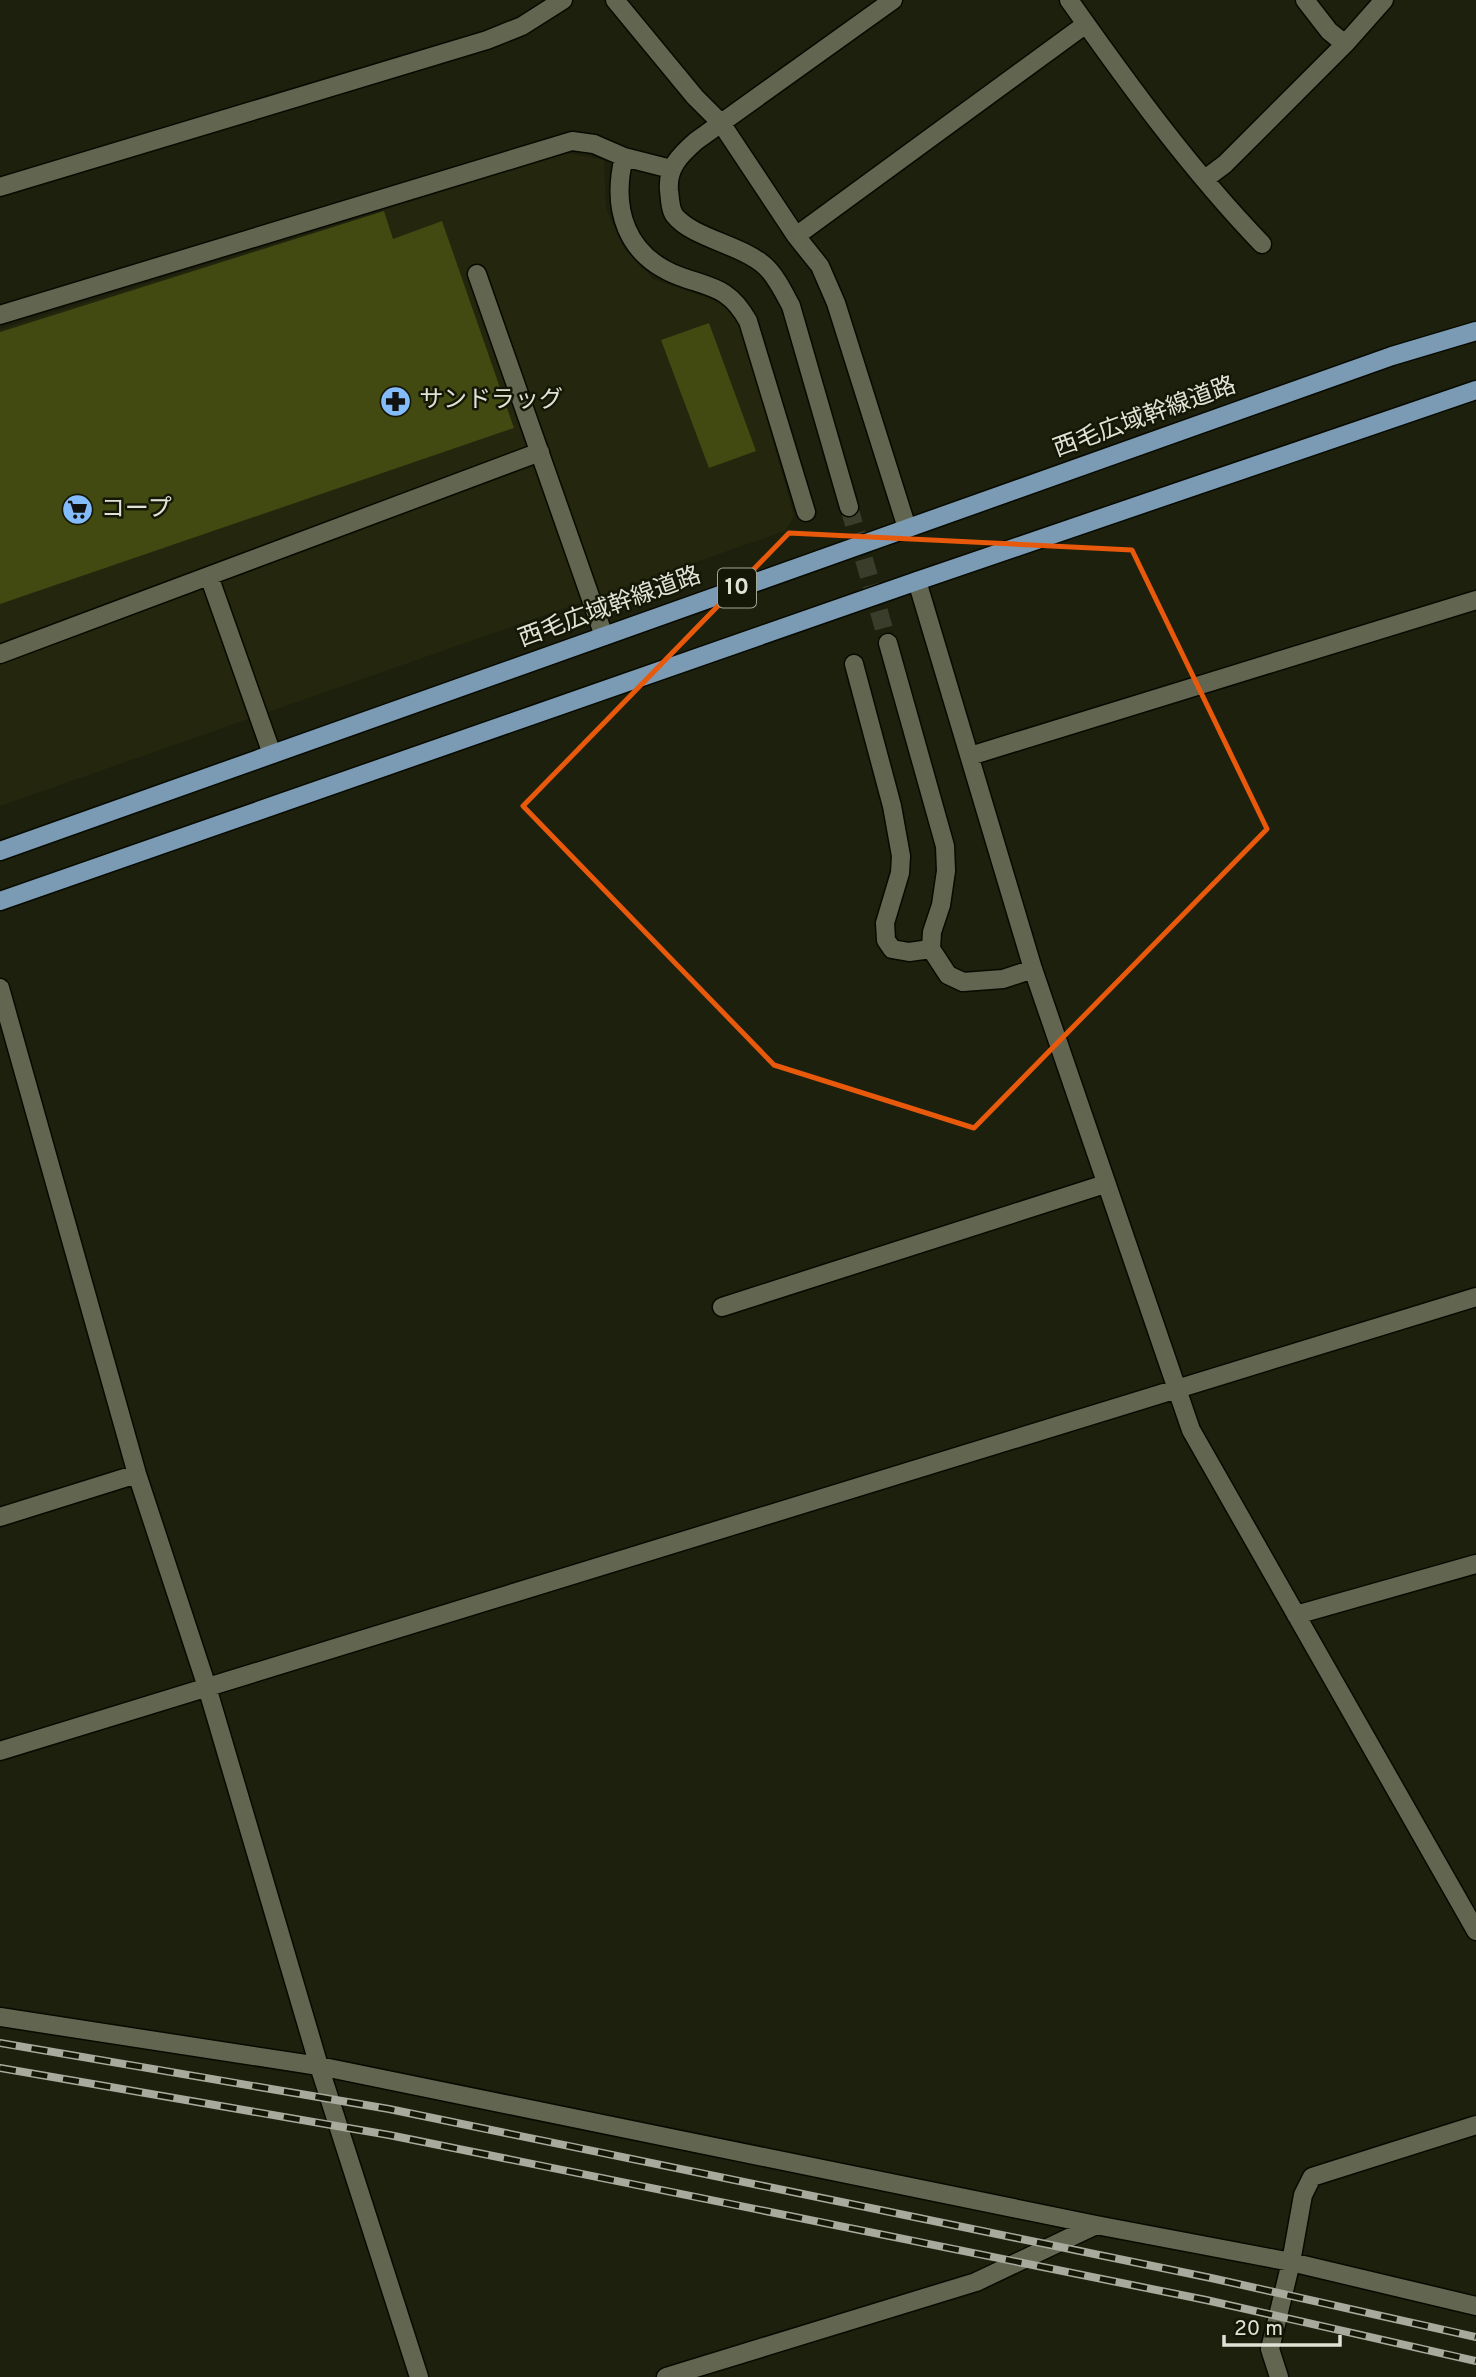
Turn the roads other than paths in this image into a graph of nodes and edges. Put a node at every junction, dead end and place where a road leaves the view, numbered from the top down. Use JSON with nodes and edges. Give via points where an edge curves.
{"nodes":[{"id":1,"x":563,"y":0,"type":"edge"},
{"id":2,"x":615,"y":0,"type":"edge"},
{"id":3,"x":893,"y":0,"type":"edge"},
{"id":4,"x":1069,"y":0,"type":"edge"},
{"id":5,"x":1305,"y":0,"type":"edge"},
{"id":6,"x":1384,"y":0,"type":"edge"},
{"id":7,"x":1086,"y":24,"type":"junction"},
{"id":8,"x":1345,"y":44,"type":"junction"},
{"id":9,"x":721,"y":123,"type":"junction"},
{"id":10,"x":624,"y":157,"type":"junction"},
{"id":11,"x":671,"y":169,"type":"junction"},
{"id":12,"x":1205,"y":179,"type":"junction"},
{"id":13,"x":0,"y":187,"type":"edge"},
{"id":14,"x":796,"y":236,"type":"junction"},
{"id":15,"x":1262,"y":244,"type":"dead end"},
{"id":16,"x":477,"y":274,"type":"dead end"},
{"id":17,"x":0,"y":315,"type":"edge"},
{"id":18,"x":1476,"y":331,"type":"edge"},
{"id":19,"x":1476,"y":390,"type":"edge"},
{"id":20,"x":540,"y":452,"type":"junction"},
{"id":21,"x":849,"y":507,"type":"tunnel mouth"},
{"id":22,"x":806,"y":512,"type":"dead end"},
{"id":23,"x":907,"y":528,"type":"junction"},
{"id":24,"x":209,"y":576,"type":"junction"},
{"id":25,"x":917,"y":581,"type":"junction"},
{"id":26,"x":1476,"y":600,"type":"edge"},
{"id":27,"x":604,"y":636,"type":"junction"},
{"id":28,"x":888,"y":643,"type":"tunnel mouth"},
{"id":29,"x":0,"y":654,"type":"edge"},
{"id":30,"x":854,"y":664,"type":"dead end"},
{"id":31,"x":272,"y":754,"type":"junction"},
{"id":32,"x":970,"y":756,"type":"junction"},
{"id":33,"x":0,"y":851,"type":"edge"},
{"id":34,"x":0,"y":901,"type":"edge"},
{"id":35,"x":931,"y":948,"type":"junction"},
{"id":36,"x":1033,"y":969,"type":"junction"},
{"id":37,"x":0,"y":988,"type":"edge"},
{"id":38,"x":1105,"y":1184,"type":"junction"},
{"id":39,"x":1476,"y":1297,"type":"edge"},
{"id":40,"x":722,"y":1307,"type":"dead end"},
{"id":41,"x":1175,"y":1389,"type":"junction"},
{"id":42,"x":137,"y":1474,"type":"junction"},
{"id":43,"x":0,"y":1517,"type":"edge"},
{"id":44,"x":1476,"y":1564,"type":"edge"},
{"id":45,"x":1296,"y":1615,"type":"junction"},
{"id":46,"x":207,"y":1687,"type":"junction"},
{"id":47,"x":0,"y":1751,"type":"edge"},
{"id":48,"x":1476,"y":1931,"type":"edge"},
{"id":49,"x":0,"y":2017,"type":"edge"},
{"id":50,"x":319,"y":2066,"type":"junction"},
{"id":51,"x":1476,"y":2125,"type":"edge"},
{"id":52,"x":1096,"y":2225,"type":"junction"},
{"id":53,"x":1291,"y":2262,"type":"junction"},
{"id":54,"x":1476,"y":2306,"type":"edge"},
{"id":55,"x":419,"y":2377,"type":"edge"},
{"id":56,"x":666,"y":2377,"type":"edge"},
{"id":57,"x":1279,"y":2377,"type":"edge"}],
"edges":[{"from":1,"to":13,"type":"street","via":[[522,26],[487,40]]},
{"from":2,"to":9,"type":"street"},
{"from":3,"to":9,"type":"street"},
{"from":4,"to":7,"type":"street"},
{"from":5,"to":8,"type":"street"},
{"from":6,"to":8,"type":"street"},
{"from":7,"to":12,"type":"street"},
{"from":7,"to":14,"type":"street"},
{"from":8,"to":12,"type":"street","via":[[1226,164]]},
{"from":9,"to":11,"type":"street","via":[[682,153]]},
{"from":9,"to":14,"type":"street"},
{"from":10,"to":11,"type":"street"},
{"from":10,"to":17,"type":"street","via":[[594,144],[572,141],[546,147]]},
{"from":10,"to":22,"type":"street","via":[[619,176],[620,209],[629,235],[646,258],[732,297],[748,321]]},
{"from":11,"to":21,"type":"street","via":[[668,181],[675,216],[765,266],[791,306]]},
{"from":12,"to":15,"type":"street"},
{"from":14,"to":23,"type":"street","via":[[820,266],[836,303]]},
{"from":16,"to":20,"type":"street"},
{"from":18,"to":23,"type":"main road","name":"西毛広域幹線道路","number":"10","via":[[1392,356]]},
{"from":19,"to":25,"type":"main road","number":"10"},
{"from":20,"to":24,"type":"street"},
{"from":20,"to":27,"type":"street"},
{"from":23,"to":27,"type":"main road","name":"西毛広域幹線道路","number":"10"},
{"from":24,"to":29,"type":"street"},
{"from":24,"to":31,"type":"street"},
{"from":25,"to":32,"type":"street"},
{"from":25,"to":34,"type":"main road","number":"10"},
{"from":26,"to":32,"type":"street"},
{"from":27,"to":31,"type":"main road","name":"西毛広域幹線道路","number":"10"},
{"from":28,"to":35,"type":"street","via":[[945,846],[946,871]]},
{"from":30,"to":35,"type":"street","via":[[901,856],[885,923],[886,940],[892,949]]},
{"from":31,"to":33,"type":"main road","name":"西毛広域幹線道路","number":"10"},
{"from":32,"to":36,"type":"street"},
{"from":35,"to":36,"type":"street","via":[[948,975],[963,982],[1003,979]]},
{"from":36,"to":38,"type":"street"},
{"from":37,"to":42,"type":"street"},
{"from":38,"to":40,"type":"street"},
{"from":38,"to":41,"type":"street"},
{"from":39,"to":41,"type":"street"},
{"from":41,"to":45,"type":"street","via":[[1191,1430]]},
{"from":41,"to":46,"type":"street"},
{"from":42,"to":43,"type":"street"},
{"from":42,"to":46,"type":"street"},
{"from":44,"to":45,"type":"street"},
{"from":45,"to":48,"type":"street"},
{"from":46,"to":47,"type":"street"},
{"from":46,"to":50,"type":"street"},
{"from":49,"to":50,"type":"street"},
{"from":50,"to":52,"type":"street"},
{"from":50,"to":55,"type":"street"},
{"from":51,"to":53,"type":"street","via":[[1312,2177],[1303,2195]]},
{"from":52,"to":53,"type":"street"},
{"from":52,"to":56,"type":"street","via":[[976,2282]]},
{"from":53,"to":54,"type":"street"},
{"from":53,"to":57,"type":"street","via":[[1270,2349]]}]}
